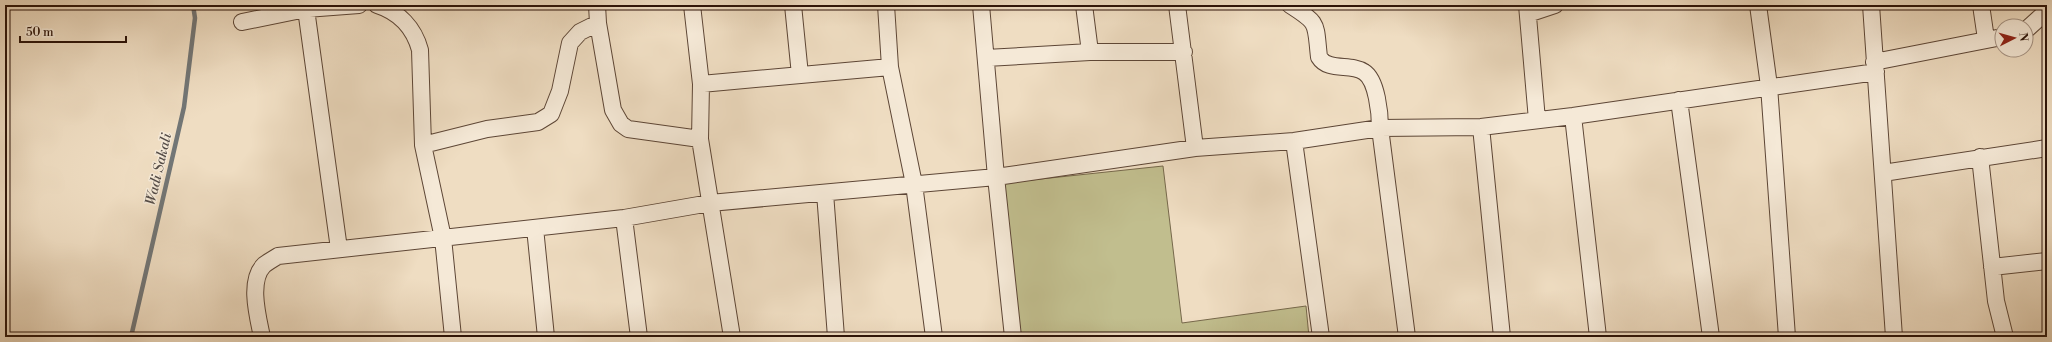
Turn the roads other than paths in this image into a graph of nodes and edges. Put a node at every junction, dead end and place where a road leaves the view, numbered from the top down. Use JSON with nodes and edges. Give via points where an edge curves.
{"nodes":[{"id":1,"x":360,"y":5,"type":"edge"},
{"id":2,"x":597,"y":5,"type":"edge"},
{"id":3,"x":692,"y":5,"type":"edge"},
{"id":4,"x":793,"y":5,"type":"edge"},
{"id":5,"x":886,"y":5,"type":"edge"},
{"id":6,"x":982,"y":5,"type":"edge"},
{"id":7,"x":1084,"y":5,"type":"edge"},
{"id":8,"x":1177,"y":5,"type":"edge"},
{"id":9,"x":1290,"y":5,"type":"edge"},
{"id":10,"x":1555,"y":5,"type":"edge"},
{"id":11,"x":1758,"y":5,"type":"edge"},
{"id":12,"x":1871,"y":5,"type":"edge"},
{"id":13,"x":1981,"y":5,"type":"edge"},
{"id":14,"x":386,"y":6,"type":"edge"},
{"id":15,"x":306,"y":9,"type":"junction"},
{"id":16,"x":1528,"y":10,"type":"edge"},
{"id":17,"x":2047,"y":11,"type":"edge"},
{"id":18,"x":242,"y":22,"type":"dead end"},
{"id":19,"x":598,"y":23,"type":"junction"},
{"id":20,"x":2034,"y":23,"type":"edge"},
{"id":21,"x":1994,"y":38,"type":"edge"},
{"id":22,"x":1090,"y":52,"type":"junction"},
{"id":23,"x":1184,"y":52,"type":"junction"},
{"id":24,"x":986,"y":58,"type":"junction"},
{"id":25,"x":890,"y":67,"type":"junction"},
{"id":26,"x":1875,"y":67,"type":"junction"},
{"id":27,"x":800,"y":75,"type":"junction"},
{"id":28,"x":701,"y":84,"type":"junction"},
{"id":29,"x":1770,"y":86,"type":"junction"},
{"id":30,"x":1679,"y":100,"type":"junction"},
{"id":31,"x":1573,"y":116,"type":"junction"},
{"id":32,"x":1537,"y":120,"type":"junction"},
{"id":33,"x":1481,"y":127,"type":"junction"},
{"id":34,"x":1380,"y":128,"type":"junction"},
{"id":35,"x":700,"y":139,"type":"junction"},
{"id":36,"x":1294,"y":141,"type":"junction"},
{"id":37,"x":423,"y":145,"type":"junction"},
{"id":38,"x":1195,"y":148,"type":"junction"},
{"id":39,"x":2047,"y":148,"type":"edge"},
{"id":40,"x":1980,"y":157,"type":"junction"},
{"id":41,"x":1883,"y":173,"type":"junction"},
{"id":42,"x":996,"y":177,"type":"junction"},
{"id":43,"x":914,"y":184,"type":"junction"},
{"id":44,"x":825,"y":193,"type":"junction"},
{"id":45,"x":710,"y":203,"type":"junction"},
{"id":46,"x":624,"y":218,"type":"junction"},
{"id":47,"x":535,"y":228,"type":"junction"},
{"id":48,"x":443,"y":238,"type":"junction"},
{"id":49,"x":339,"y":249,"type":"junction"},
{"id":50,"x":2047,"y":261,"type":"edge"},
{"id":51,"x":1992,"y":267,"type":"junction"},
{"id":52,"x":262,"y":337,"type":"edge"},
{"id":53,"x":453,"y":337,"type":"edge"},
{"id":54,"x":546,"y":337,"type":"edge"},
{"id":55,"x":639,"y":337,"type":"edge"},
{"id":56,"x":732,"y":337,"type":"edge"},
{"id":57,"x":836,"y":337,"type":"edge"},
{"id":58,"x":934,"y":337,"type":"edge"},
{"id":59,"x":1013,"y":337,"type":"edge"},
{"id":60,"x":1321,"y":337,"type":"edge"},
{"id":61,"x":1407,"y":337,"type":"edge"},
{"id":62,"x":1502,"y":337,"type":"edge"},
{"id":63,"x":1598,"y":337,"type":"edge"},
{"id":64,"x":1711,"y":337,"type":"edge"},
{"id":65,"x":1787,"y":337,"type":"edge"},
{"id":66,"x":1894,"y":337,"type":"edge"},
{"id":67,"x":2005,"y":337,"type":"edge"}],
"edges":[{"from":1,"to":15,"type":"street"},
{"from":2,"to":19,"type":"street"},
{"from":3,"to":28,"type":"street"},
{"from":4,"to":27,"type":"street"},
{"from":5,"to":25,"type":"street"},
{"from":6,"to":24,"type":"street"},
{"from":7,"to":22,"type":"street"},
{"from":8,"to":23,"type":"street"},
{"from":9,"to":34,"type":"street","via":[[1315,24],[1321,61],[1326,65],[1365,72],[1370,79],[1380,110]]},
{"from":10,"to":16,"type":"street"},
{"from":11,"to":29,"type":"street"},
{"from":12,"to":26,"type":"street"},
{"from":13,"to":21,"type":"street"},
{"from":14,"to":37,"type":"street","via":[[402,18],[419,45]]},
{"from":15,"to":18,"type":"street"},
{"from":15,"to":49,"type":"street"},
{"from":16,"to":32,"type":"street"},
{"from":17,"to":20,"type":"street"},
{"from":19,"to":35,"type":"street","via":[[613,110],[621,124],[628,129]]},
{"from":19,"to":37,"type":"street","via":[[580,32],[570,42],[560,91],[550,114],[538,122],[487,129]]},
{"from":21,"to":26,"type":"street"},
{"from":22,"to":23,"type":"street"},
{"from":22,"to":24,"type":"street"},
{"from":23,"to":38,"type":"street"},
{"from":24,"to":42,"type":"street"},
{"from":25,"to":27,"type":"street"},
{"from":25,"to":43,"type":"street"},
{"from":26,"to":29,"type":"street"},
{"from":26,"to":41,"type":"street"},
{"from":27,"to":28,"type":"street"},
{"from":28,"to":35,"type":"street"},
{"from":29,"to":30,"type":"street"},
{"from":29,"to":65,"type":"street"},
{"from":30,"to":31,"type":"street"},
{"from":30,"to":64,"type":"street"},
{"from":31,"to":32,"type":"street"},
{"from":31,"to":63,"type":"street"},
{"from":32,"to":33,"type":"street"},
{"from":33,"to":34,"type":"street"},
{"from":33,"to":62,"type":"street"},
{"from":34,"to":36,"type":"street"},
{"from":34,"to":61,"type":"street"},
{"from":35,"to":45,"type":"street"},
{"from":36,"to":38,"type":"street"},
{"from":36,"to":60,"type":"street"},
{"from":37,"to":48,"type":"street"},
{"from":38,"to":42,"type":"street"},
{"from":39,"to":40,"type":"street"},
{"from":40,"to":41,"type":"street"},
{"from":40,"to":51,"type":"street"},
{"from":41,"to":66,"type":"street"},
{"from":42,"to":43,"type":"street"},
{"from":42,"to":59,"type":"street"},
{"from":43,"to":44,"type":"street"},
{"from":43,"to":58,"type":"street"},
{"from":44,"to":45,"type":"street"},
{"from":44,"to":57,"type":"street"},
{"from":45,"to":46,"type":"street"},
{"from":45,"to":56,"type":"street"},
{"from":46,"to":47,"type":"street"},
{"from":46,"to":55,"type":"street"},
{"from":47,"to":48,"type":"street"},
{"from":47,"to":54,"type":"street"},
{"from":48,"to":49,"type":"street"},
{"from":48,"to":53,"type":"street"},
{"from":49,"to":52,"type":"street","via":[[278,256],[264,265],[257,277],[255,299]]},
{"from":50,"to":51,"type":"street"},
{"from":51,"to":67,"type":"street","via":[[1996,301]]}]}
